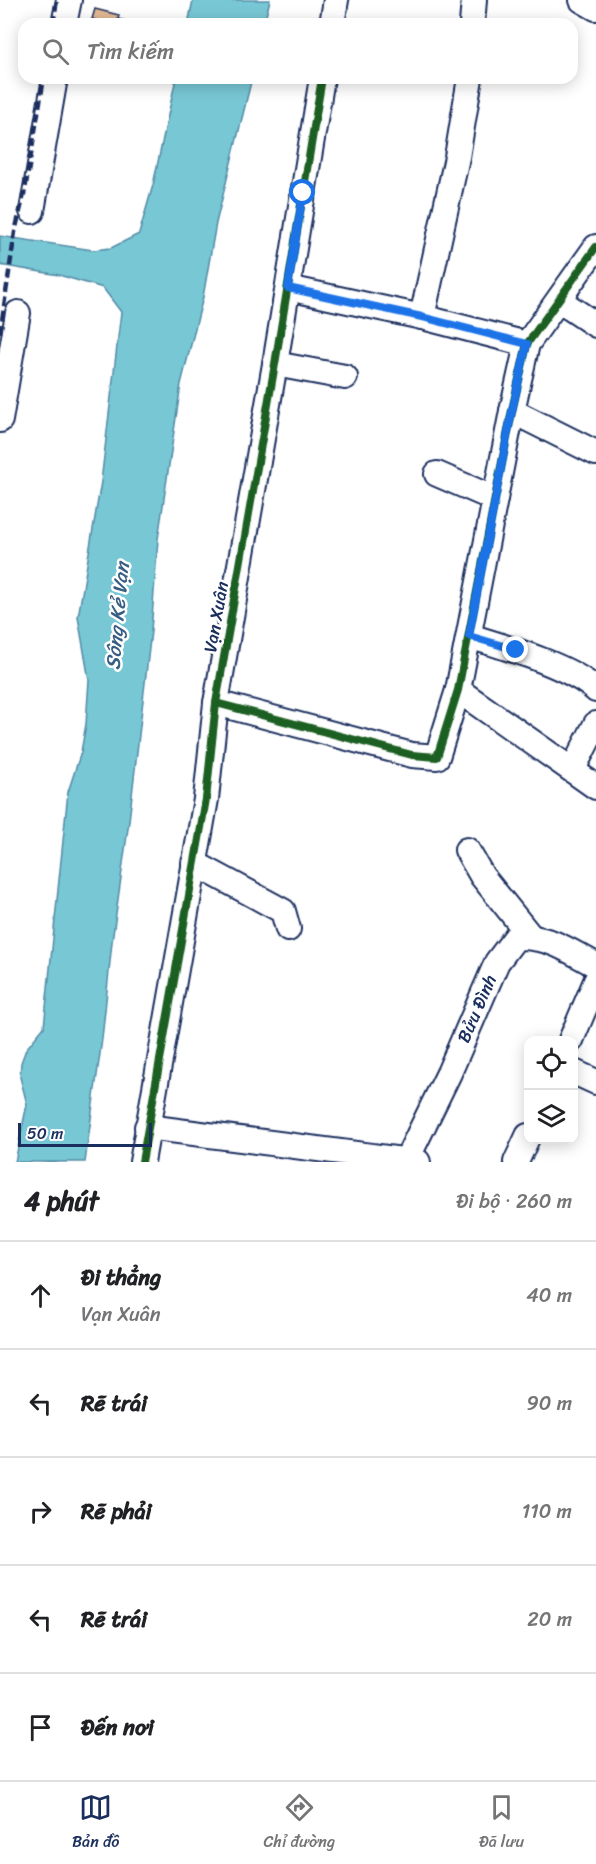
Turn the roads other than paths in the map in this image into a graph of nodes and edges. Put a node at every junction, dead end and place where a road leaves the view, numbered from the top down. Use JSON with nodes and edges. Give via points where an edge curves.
{"nodes":[{"id":1,"x":69,"y":0,"type":"edge"},
{"id":2,"x":336,"y":0,"type":"edge"},
{"id":3,"x":474,"y":0,"type":"edge"},
{"id":4,"x":582,"y":0,"type":"edge"},
{"id":5,"x":596,"y":8,"type":"edge"},
{"id":6,"x":65,"y":18,"type":"edge"},
{"id":7,"x":333,"y":18,"type":"edge"},
{"id":8,"x":472,"y":18,"type":"edge"},
{"id":9,"x":54,"y":84,"type":"edge"},
{"id":10,"x":321,"y":84,"type":"edge"},
{"id":11,"x":469,"y":84,"type":"edge"},
{"id":12,"x":32,"y":211,"type":"dead end"},
{"id":13,"x":596,"y":248,"type":"edge"},
{"id":14,"x":288,"y":288,"type":"junction"},
{"id":15,"x":560,"y":301,"type":"junction"},
{"id":16,"x":18,"y":313,"type":"dead end"},
{"id":17,"x":422,"y":317,"type":"junction"},
{"id":18,"x":596,"y":325,"type":"edge"},
{"id":19,"x":527,"y":344,"type":"junction"},
{"id":20,"x":275,"y":364,"type":"junction"},
{"id":21,"x":345,"y":377,"type":"dead end"},
{"id":22,"x":512,"y":411,"type":"junction"},
{"id":23,"x":0,"y":420,"type":"edge"},
{"id":24,"x":596,"y":453,"type":"edge"},
{"id":25,"x":437,"y":474,"type":"dead end"},
{"id":26,"x":495,"y":499,"type":"junction"},
{"id":27,"x":469,"y":636,"type":"junction"},
{"id":28,"x":458,"y":690,"type":"junction"},
{"id":29,"x":596,"y":690,"type":"edge"},
{"id":30,"x":216,"y":703,"type":"junction"},
{"id":31,"x":596,"y":724,"type":"edge"},
{"id":32,"x":573,"y":769,"type":"junction"},
{"id":33,"x":596,"y":787,"type":"edge"},
{"id":34,"x":467,"y":850,"type":"dead end"},
{"id":35,"x":194,"y":863,"type":"junction"},
{"id":36,"x":288,"y":929,"type":"dead end"},
{"id":37,"x":531,"y":937,"type":"junction"},
{"id":38,"x":596,"y":965,"type":"edge"},
{"id":39,"x":596,"y":981,"type":"edge"},
{"id":40,"x":573,"y":1036,"type":"edge"},
{"id":41,"x":578,"y":1074,"type":"edge"},
{"id":42,"x":596,"y":1082,"type":"edge"},
{"id":43,"x":147,"y":1127,"type":"junction"},
{"id":44,"x":524,"y":1144,"type":"edge"},
{"id":45,"x":412,"y":1161,"type":"edge"},
{"id":46,"x":142,"y":1162,"type":"edge"},
{"id":47,"x":516,"y":1162,"type":"edge"}],
"edges":[{"from":1,"to":6,"type":"street"},
{"from":2,"to":7,"type":"street"},
{"from":3,"to":8,"type":"street"},
{"from":4,"to":5,"type":"street"},
{"from":9,"to":12,"type":"street"},
{"from":10,"to":14,"type":"street","name":"Vạn Xuân"},
{"from":11,"to":17,"type":"street"},
{"from":13,"to":15,"type":"street"},
{"from":14,"to":17,"type":"street"},
{"from":14,"to":20,"type":"street","name":"Vạn Xuân"},
{"from":15,"to":18,"type":"street"},
{"from":15,"to":19,"type":"street"},
{"from":16,"to":23,"type":"street"},
{"from":17,"to":19,"type":"street"},
{"from":19,"to":22,"type":"street"},
{"from":20,"to":21,"type":"street"},
{"from":20,"to":30,"type":"street","name":"Vạn Xuân"},
{"from":22,"to":24,"type":"street"},
{"from":22,"to":26,"type":"street"},
{"from":25,"to":26,"type":"street"},
{"from":26,"to":27,"type":"street"},
{"from":27,"to":28,"type":"street"},
{"from":27,"to":29,"type":"street","via":[[516,650]]},
{"from":28,"to":30,"type":"street","via":[[437,757],[412,755]]},
{"from":28,"to":32,"type":"street"},
{"from":30,"to":35,"type":"street","name":"Vạn Xuân","via":[[206,800]]},
{"from":31,"to":32,"type":"street"},
{"from":32,"to":33,"type":"street"},
{"from":34,"to":37,"type":"street","via":[[482,876]]},
{"from":35,"to":36,"type":"street","via":[[283,911]]},
{"from":35,"to":43,"type":"street","name":"Vạn Xuân"},
{"from":37,"to":38,"type":"street","via":[[549,940]]},
{"from":37,"to":45,"type":"street","name":"Bửu Đình","via":[[516,937],[497,962]]},
{"from":39,"to":40,"type":"street"},
{"from":41,"to":42,"type":"street"},
{"from":43,"to":45,"type":"street"},
{"from":43,"to":46,"type":"street","name":"Vạn Xuân"},
{"from":44,"to":47,"type":"street"}]}
